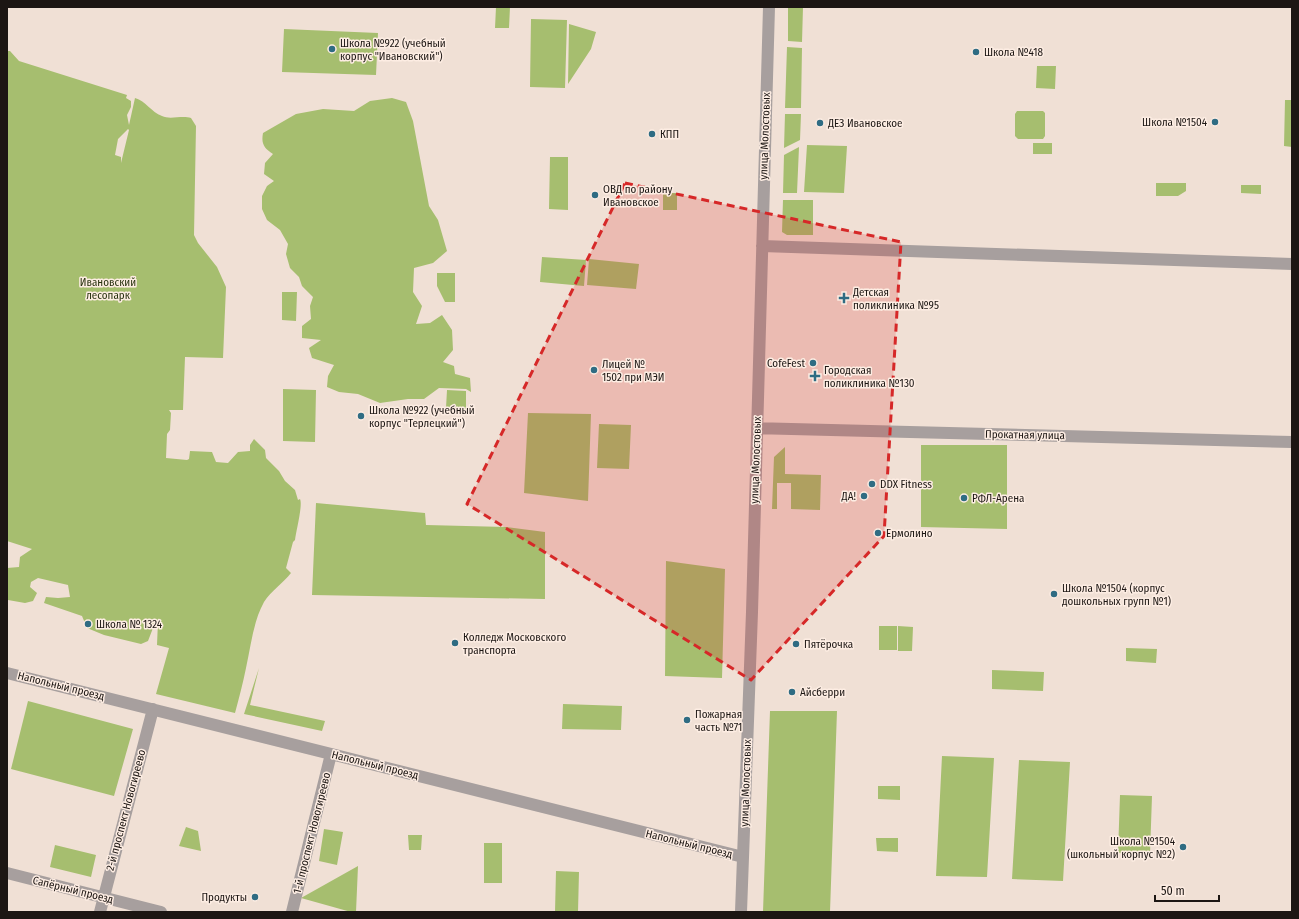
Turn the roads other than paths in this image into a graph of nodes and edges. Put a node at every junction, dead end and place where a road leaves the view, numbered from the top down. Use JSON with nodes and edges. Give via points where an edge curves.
{"nodes":[{"id":1,"x":769,"y":7,"type":"edge"},
{"id":2,"x":762,"y":246,"type":"junction"},
{"id":3,"x":1292,"y":264,"type":"edge"},
{"id":4,"x":757,"y":428,"type":"junction"},
{"id":5,"x":1292,"y":442,"type":"edge"},
{"id":6,"x":7,"y":673,"type":"edge"},
{"id":7,"x":153,"y":709,"type":"junction"},
{"id":8,"x":331,"y":754,"type":"junction"},
{"id":9,"x":743,"y":857,"type":"junction"},
{"id":10,"x":7,"y":874,"type":"edge"},
{"id":11,"x":104,"y":897,"type":"junction"},
{"id":12,"x":100,"y":912,"type":"edge"},
{"id":13,"x":161,"y":912,"type":"edge"},
{"id":14,"x":292,"y":912,"type":"edge"},
{"id":15,"x":741,"y":912,"type":"edge"}],
"edges":[{"from":1,"to":2,"type":"street","name":"улица Молостовых"},
{"from":2,"to":3,"type":"street"},
{"from":2,"to":4,"type":"street","name":"улица Молостовых"},
{"from":4,"to":5,"type":"street","name":"Прокатная улица"},
{"from":4,"to":9,"type":"street","name":"улица Молостовых"},
{"from":6,"to":7,"type":"street","name":"Напольный проезд"},
{"from":7,"to":8,"type":"street","name":"Напольный проезд"},
{"from":7,"to":11,"type":"street","name":"2-й проспект Новогиреево"},
{"from":8,"to":9,"type":"street","name":"Напольный проезд"},
{"from":8,"to":14,"type":"street","name":"1-й проспект Новогиреево"},
{"from":9,"to":15,"type":"street","name":"улица Молостовых"},
{"from":10,"to":11,"type":"street","name":"Сапёрный проезд"},
{"from":11,"to":12,"type":"street","name":"2-й проспект Новогиреево"},
{"from":11,"to":13,"type":"street","name":"Сапёрный проезд"}]}
